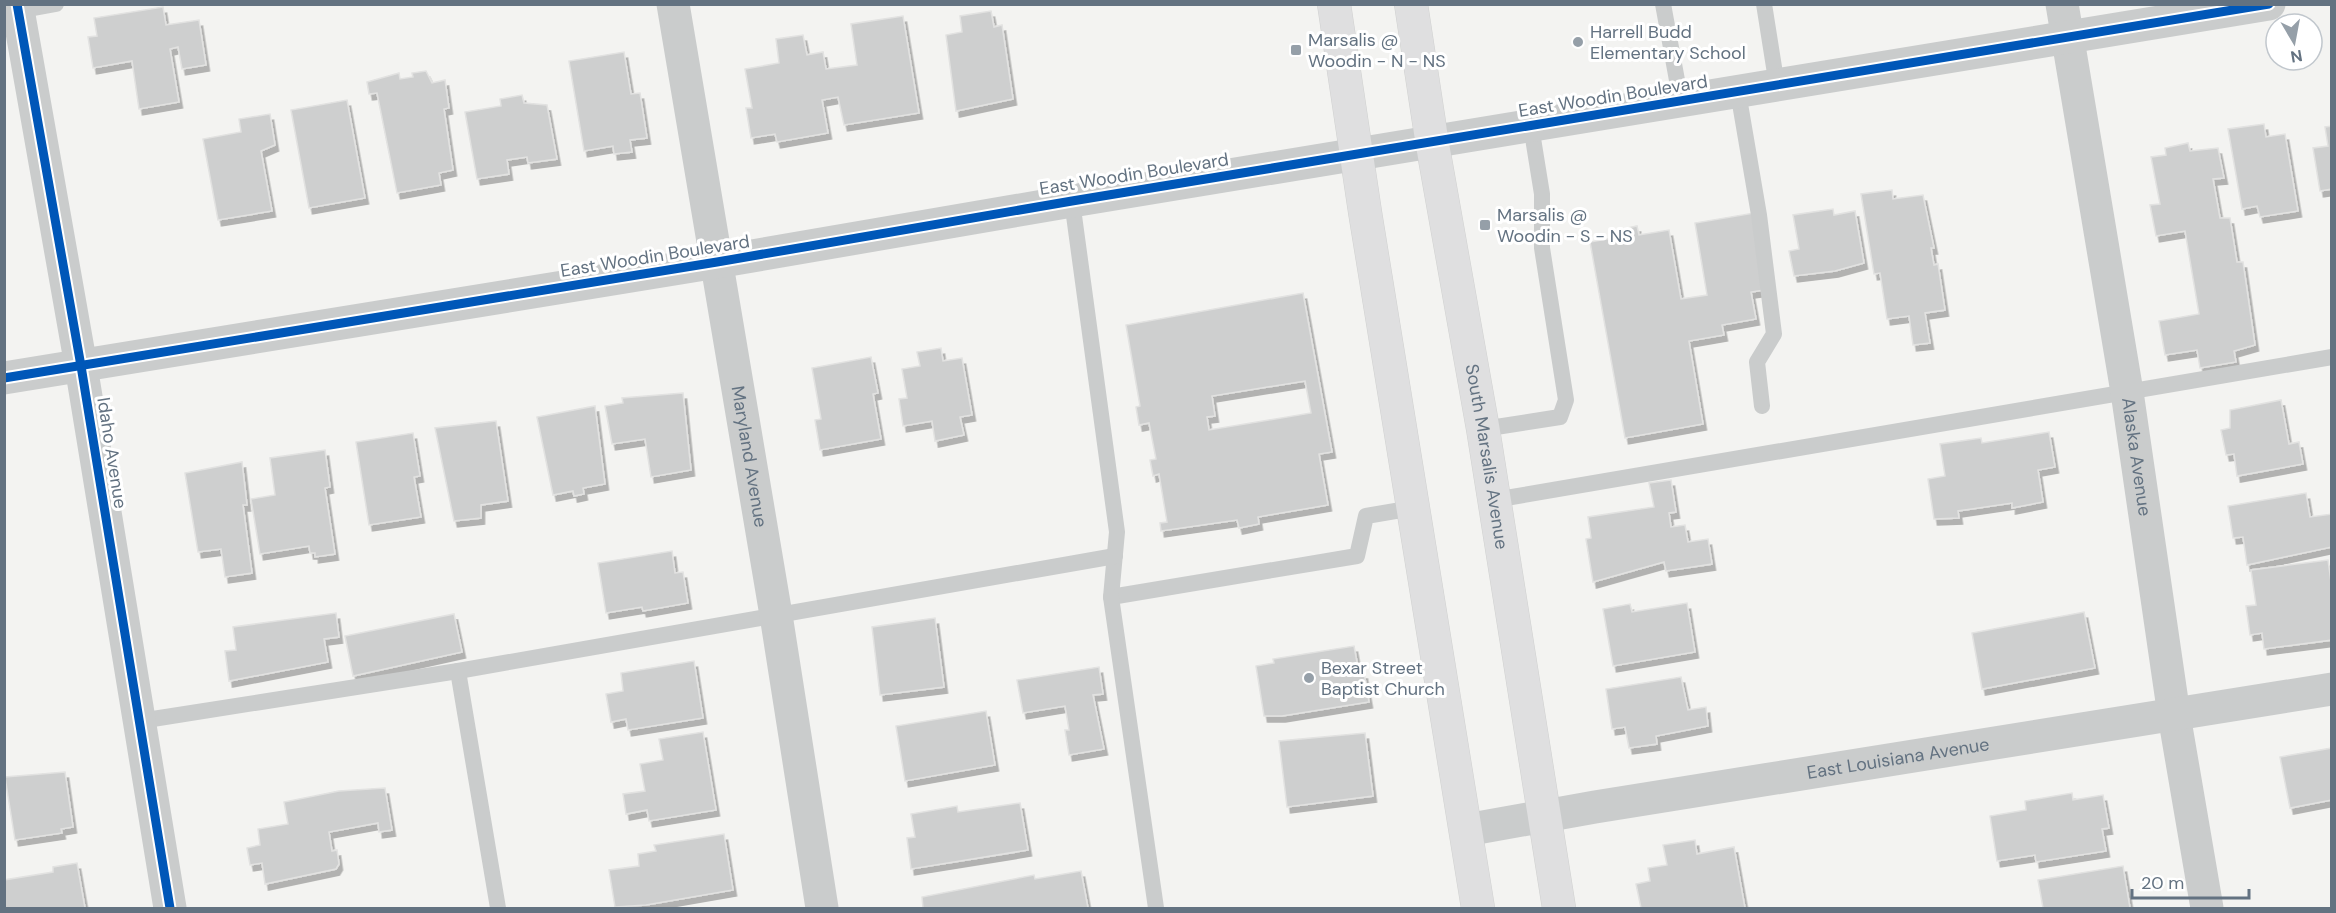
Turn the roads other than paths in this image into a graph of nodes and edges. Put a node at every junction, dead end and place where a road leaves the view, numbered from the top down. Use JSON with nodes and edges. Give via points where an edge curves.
{"nodes":[{"id":1,"x":56,"y":4,"type":"edge"},
{"id":2,"x":674,"y":4,"type":"edge"},
{"id":3,"x":1334,"y":4,"type":"edge"},
{"id":4,"x":1411,"y":4,"type":"edge"},
{"id":5,"x":1663,"y":4,"type":"edge"},
{"id":6,"x":1764,"y":4,"type":"edge"},
{"id":7,"x":2062,"y":4,"type":"edge"},
{"id":8,"x":2269,"y":4,"type":"edge"},
{"id":9,"x":13,"y":9,"type":"edge"},
{"id":10,"x":2068,"y":37,"type":"junction"},
{"id":11,"x":1777,"y":86,"type":"junction"},
{"id":12,"x":1738,"y":92,"type":"junction"},
{"id":13,"x":1681,"y":102,"type":"junction"},
{"id":14,"x":1531,"y":126,"type":"junction"},
{"id":15,"x":1432,"y":142,"type":"junction"},
{"id":16,"x":1356,"y":154,"type":"junction"},
{"id":17,"x":1072,"y":201,"type":"junction"},
{"id":18,"x":717,"y":262,"type":"junction"},
{"id":19,"x":2331,"y":357,"type":"edge"},
{"id":20,"x":81,"y":366,"type":"junction"},
{"id":21,"x":4,"y":378,"type":"edge"},
{"id":22,"x":2127,"y":392,"type":"junction"},
{"id":23,"x":1762,"y":406,"type":"dead end"},
{"id":24,"x":1483,"y":429,"type":"junction"},
{"id":25,"x":1494,"y":500,"type":"junction"},
{"id":26,"x":1413,"y":508,"type":"junction"},
{"id":27,"x":1115,"y":556,"type":"junction"},
{"id":28,"x":1111,"y":597,"type":"junction"},
{"id":29,"x":776,"y":615,"type":"junction"},
{"id":30,"x":458,"y":671,"type":"junction"},
{"id":31,"x":2331,"y":688,"type":"edge"},
{"id":32,"x":2174,"y":714,"type":"junction"},
{"id":33,"x":140,"y":721,"type":"junction"},
{"id":34,"x":1545,"y":816,"type":"junction"},
{"id":35,"x":1466,"y":830,"type":"junction"},
{"id":36,"x":1556,"y":908,"type":"edge"},
{"id":37,"x":170,"y":909,"type":"edge"},
{"id":38,"x":498,"y":909,"type":"edge"},
{"id":39,"x":822,"y":909,"type":"edge"},
{"id":40,"x":1156,"y":909,"type":"edge"},
{"id":41,"x":1478,"y":909,"type":"edge"},
{"id":42,"x":2207,"y":909,"type":"edge"}],
"edges":[{"from":1,"to":9,"type":"lane"},
{"from":2,"to":18,"type":"street","name":"Maryland Avenue"},
{"from":3,"to":16,"type":"main road"},
{"from":4,"to":15,"type":"main road","name":"South Marsalis Avenue"},
{"from":5,"to":13,"type":"lane"},
{"from":6,"to":11,"type":"lane"},
{"from":7,"to":10,"type":"street","name":"Alaska Avenue"},
{"from":8,"to":10,"type":"street","name":"East Woodin Boulevard"},
{"from":9,"to":20,"type":"street","name":"Idaho Avenue"},
{"from":10,"to":11,"type":"street","name":"East Woodin Boulevard"},
{"from":10,"to":22,"type":"street","name":"Alaska Avenue"},
{"from":11,"to":12,"type":"street","name":"East Woodin Boulevard"},
{"from":12,"to":13,"type":"street","name":"East Woodin Boulevard"},
{"from":12,"to":23,"type":"lane","via":[[1774,334],[1757,362]]},
{"from":13,"to":14,"type":"street","name":"East Woodin Boulevard"},
{"from":14,"to":15,"type":"street","name":"East Woodin Boulevard"},
{"from":14,"to":24,"type":"lane","via":[[1542,194],[1542,248],[1566,400],[1560,417]]},
{"from":15,"to":16,"type":"street","name":"East Woodin Boulevard"},
{"from":15,"to":24,"type":"main road","name":"South Marsalis Avenue"},
{"from":16,"to":17,"type":"street","name":"East Woodin Boulevard"},
{"from":16,"to":26,"type":"main road"},
{"from":17,"to":18,"type":"street","name":"East Woodin Boulevard"},
{"from":17,"to":27,"type":"lane","via":[[1117,532]]},
{"from":18,"to":20,"type":"street","name":"East Woodin Boulevard"},
{"from":18,"to":29,"type":"street","name":"Maryland Avenue"},
{"from":19,"to":22,"type":"lane"},
{"from":20,"to":21,"type":"street","name":"East Woodin Boulevard"},
{"from":20,"to":33,"type":"street","name":"Idaho Avenue"},
{"from":22,"to":25,"type":"lane"},
{"from":22,"to":32,"type":"street","name":"Alaska Avenue"},
{"from":24,"to":25,"type":"main road","name":"South Marsalis Avenue"},
{"from":25,"to":34,"type":"main road","name":"South Marsalis Avenue"},
{"from":26,"to":28,"type":"lane","via":[[1366,516],[1358,556]]},
{"from":26,"to":35,"type":"main road"},
{"from":27,"to":28,"type":"lane"},
{"from":27,"to":29,"type":"lane"},
{"from":28,"to":40,"type":"lane"},
{"from":29,"to":30,"type":"lane"},
{"from":29,"to":39,"type":"street","name":"Maryland Avenue"},
{"from":30,"to":33,"type":"lane"},
{"from":30,"to":38,"type":"lane"},
{"from":31,"to":32,"type":"street","name":"East Louisiana Avenue"},
{"from":32,"to":34,"type":"street","name":"East Louisiana Avenue"},
{"from":32,"to":42,"type":"street","name":"Alaska Avenue"},
{"from":33,"to":37,"type":"street","name":"Idaho Avenue"},
{"from":34,"to":35,"type":"street","name":"East Louisiana Avenue"},
{"from":34,"to":36,"type":"main road","name":"South Marsalis Avenue"},
{"from":35,"to":41,"type":"main road"}]}
